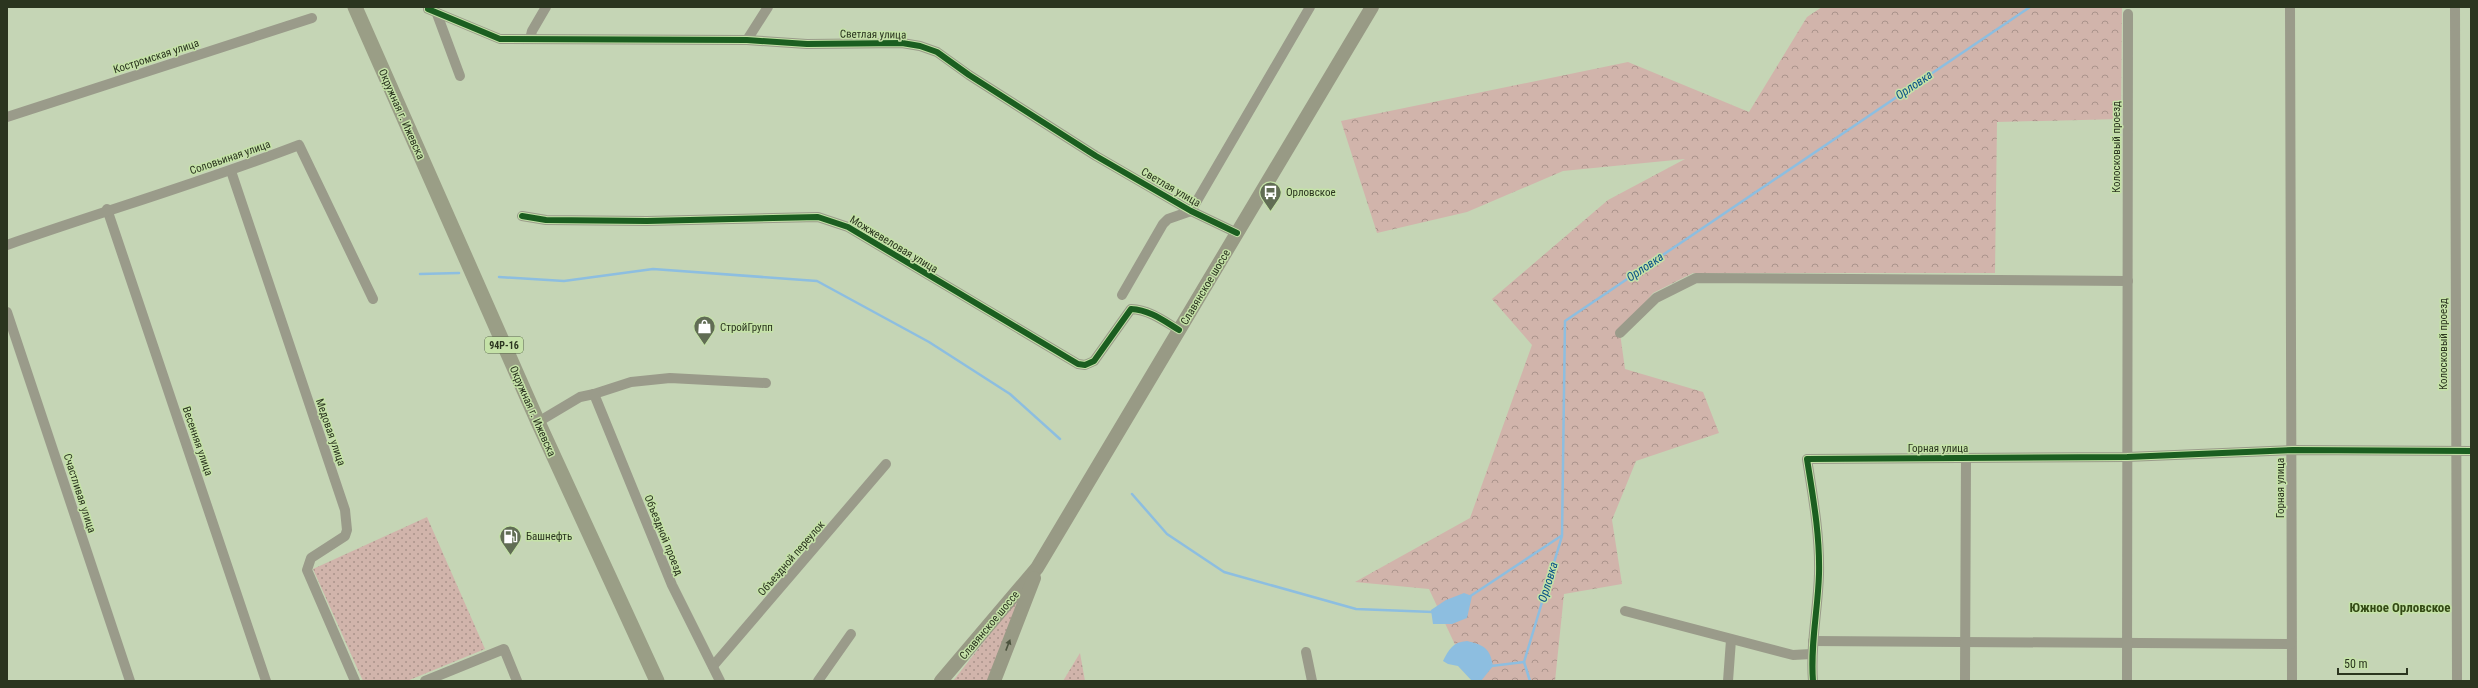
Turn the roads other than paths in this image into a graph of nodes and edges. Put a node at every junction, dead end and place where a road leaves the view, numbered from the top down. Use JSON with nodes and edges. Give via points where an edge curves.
{"nodes":[{"id":1,"x":355,"y":7,"type":"edge"},
{"id":2,"x":546,"y":7,"type":"edge"},
{"id":3,"x":768,"y":7,"type":"edge"},
{"id":4,"x":1310,"y":7,"type":"edge"},
{"id":5,"x":1372,"y":7,"type":"edge"},
{"id":6,"x":2290,"y":7,"type":"edge"},
{"id":7,"x":2455,"y":7,"type":"edge"},
{"id":8,"x":2128,"y":14,"type":"dead end"},
{"id":9,"x":312,"y":18,"type":"dead end"},
{"id":10,"x":530,"y":39,"type":"junction"},
{"id":11,"x":747,"y":40,"type":"junction"},
{"id":12,"x":460,"y":76,"type":"dead end"},
{"id":13,"x":7,"y":117,"type":"edge"},
{"id":14,"x":231,"y":171,"type":"junction"},
{"id":15,"x":107,"y":210,"type":"junction"},
{"id":16,"x":1191,"y":211,"type":"junction"},
{"id":17,"x":522,"y":216,"type":"dead end"},
{"id":18,"x":1237,"y":233,"type":"junction"},
{"id":19,"x":7,"y":245,"type":"edge"},
{"id":20,"x":2128,"y":281,"type":"junction"},
{"id":21,"x":1122,"y":295,"type":"dead end"},
{"id":22,"x":374,"y":299,"type":"dead end"},
{"id":23,"x":7,"y":312,"type":"edge"},
{"id":24,"x":1180,"y":330,"type":"junction"},
{"id":25,"x":1620,"y":333,"type":"dead end"},
{"id":26,"x":766,"y":383,"type":"dead end"},
{"id":27,"x":594,"y":394,"type":"junction"},
{"id":28,"x":538,"y":422,"type":"junction"},
{"id":29,"x":2293,"y":450,"type":"junction"},
{"id":30,"x":2455,"y":451,"type":"junction"},
{"id":31,"x":2471,"y":451,"type":"edge"},
{"id":32,"x":2127,"y":457,"type":"junction"},
{"id":33,"x":1966,"y":458,"type":"junction"},
{"id":34,"x":886,"y":464,"type":"dead end"},
{"id":35,"x":1037,"y":568,"type":"junction"},
{"id":36,"x":1625,"y":611,"type":"dead end"},
{"id":37,"x":851,"y":634,"type":"dead end"},
{"id":38,"x":1731,"y":640,"type":"junction"},
{"id":39,"x":1813,"y":641,"type":"junction"},
{"id":40,"x":1965,"y":642,"type":"junction"},
{"id":41,"x":2127,"y":643,"type":"junction"},
{"id":42,"x":2291,"y":644,"type":"junction"},
{"id":43,"x":1306,"y":652,"type":"dead end"},
{"id":44,"x":1811,"y":654,"type":"junction"},
{"id":45,"x":713,"y":666,"type":"junction"},
{"id":46,"x":130,"y":681,"type":"edge"},
{"id":47,"x":266,"y":681,"type":"edge"},
{"id":48,"x":355,"y":681,"type":"edge"},
{"id":49,"x":425,"y":681,"type":"edge"},
{"id":50,"x":517,"y":681,"type":"edge"},
{"id":51,"x":657,"y":681,"type":"edge"},
{"id":52,"x":720,"y":681,"type":"edge"},
{"id":53,"x":818,"y":681,"type":"edge"},
{"id":54,"x":941,"y":681,"type":"edge"},
{"id":55,"x":994,"y":681,"type":"edge"},
{"id":56,"x":1312,"y":681,"type":"edge"},
{"id":57,"x":1728,"y":681,"type":"edge"},
{"id":58,"x":1813,"y":681,"type":"edge"},
{"id":59,"x":1965,"y":681,"type":"edge"},
{"id":60,"x":2127,"y":681,"type":"edge"},
{"id":61,"x":2292,"y":681,"type":"edge"},
{"id":62,"x":2457,"y":681,"type":"edge"}],
"edges":[{"from":1,"to":28,"type":"main road","name":"Окружная г. Ижевска","number":"94Р-16"},
{"from":2,"to":10,"type":"street"},
{"from":3,"to":11,"type":"street"},
{"from":4,"to":16,"type":"street"},
{"from":5,"to":18,"type":"main road","name":"Славянское шоссе"},
{"from":6,"to":29,"type":"street"},
{"from":7,"to":30,"type":"street","name":"Колосковый проезд"},
{"from":8,"to":20,"type":"street","name":"Колосковый проезд"},
{"from":9,"to":13,"type":"street","name":"Костромская улица"},
{"from":10,"to":11,"type":"street","name":"Светлая улица"},
{"from":10,"to":12,"type":"street","name":"Светлая улица","via":[[500,39],[433,11]]},
{"from":11,"to":16,"type":"street","name":"Светлая улица","via":[[807,44],[902,43],[937,52],[1076,143]]},
{"from":14,"to":15,"type":"street","name":"Соловьиная улица"},
{"from":14,"to":22,"type":"street","name":"Соловьиная улица","via":[[298,145]]},
{"from":14,"to":48,"type":"street","name":"Медовая улица","via":[[345,510],[345,536],[311,558],[307,570]]},
{"from":15,"to":19,"type":"street","name":"Соловьиная улица"},
{"from":15,"to":47,"type":"street","name":"Весенняя улица"},
{"from":16,"to":18,"type":"street","name":"Светлая улица"},
{"from":16,"to":21,"type":"street","via":[[1168,219],[1163,224]]},
{"from":17,"to":24,"type":"street","name":"Можжевеловая улица","via":[[546,220],[823,218],[848,227],[1078,364],[1086,365],[1094,361],[1131,310],[1141,310],[1155,315]]},
{"from":18,"to":24,"type":"main road","name":"Славянское шоссе"},
{"from":20,"to":25,"type":"street","via":[[1696,278],[1656,298]]},
{"from":20,"to":32,"type":"street"},
{"from":23,"to":46,"type":"street","name":"Счастливая улица"},
{"from":24,"to":35,"type":"main road","name":"Славянское шоссе"},
{"from":26,"to":27,"type":"street","via":[[670,378],[631,382]]},
{"from":27,"to":28,"type":"street","via":[[580,397]]},
{"from":27,"to":45,"type":"street","name":"Объездной проезд","via":[[672,585]]},
{"from":28,"to":51,"type":"main road","name":"Окружная г. Ижевска","number":"94Р-16"},
{"from":29,"to":30,"type":"street"},
{"from":29,"to":32,"type":"street","name":"Горная улица"},
{"from":29,"to":42,"type":"street","name":"Горная улица"},
{"from":30,"to":31,"type":"street"},
{"from":30,"to":62,"type":"street","name":"Колосковый проезд"},
{"from":32,"to":33,"type":"street","name":"Горная улица"},
{"from":32,"to":41,"type":"street"},
{"from":33,"to":39,"type":"street","name":"Горная улица","via":[[1807,459],[1818,526],[1819,574]]},
{"from":33,"to":40,"type":"street","name":"Горная улица"},
{"from":34,"to":45,"type":"street","name":"Объездной переулок"},
{"from":35,"to":54,"type":"main road","name":"Славянское шоссе"},
{"from":55,"to":35,"type":"main road","name":"Славянское шоссе","one_way":true},
{"from":36,"to":38,"type":"street"},
{"from":37,"to":53,"type":"street"},
{"from":38,"to":44,"type":"street","via":[[1793,655]]},
{"from":38,"to":57,"type":"street"},
{"from":39,"to":40,"type":"street"},
{"from":39,"to":44,"type":"street","name":"Горная улица"},
{"from":40,"to":41,"type":"street"},
{"from":40,"to":59,"type":"street","name":"Горная улица"},
{"from":41,"to":42,"type":"street"},
{"from":41,"to":60,"type":"street"},
{"from":42,"to":61,"type":"street","name":"Горная улица"},
{"from":43,"to":56,"type":"street"},
{"from":44,"to":58,"type":"street","name":"Горная улица"},
{"from":45,"to":52,"type":"street","name":"Объездной проезд"},
{"from":49,"to":50,"type":"street","via":[[504,649]]}]}
